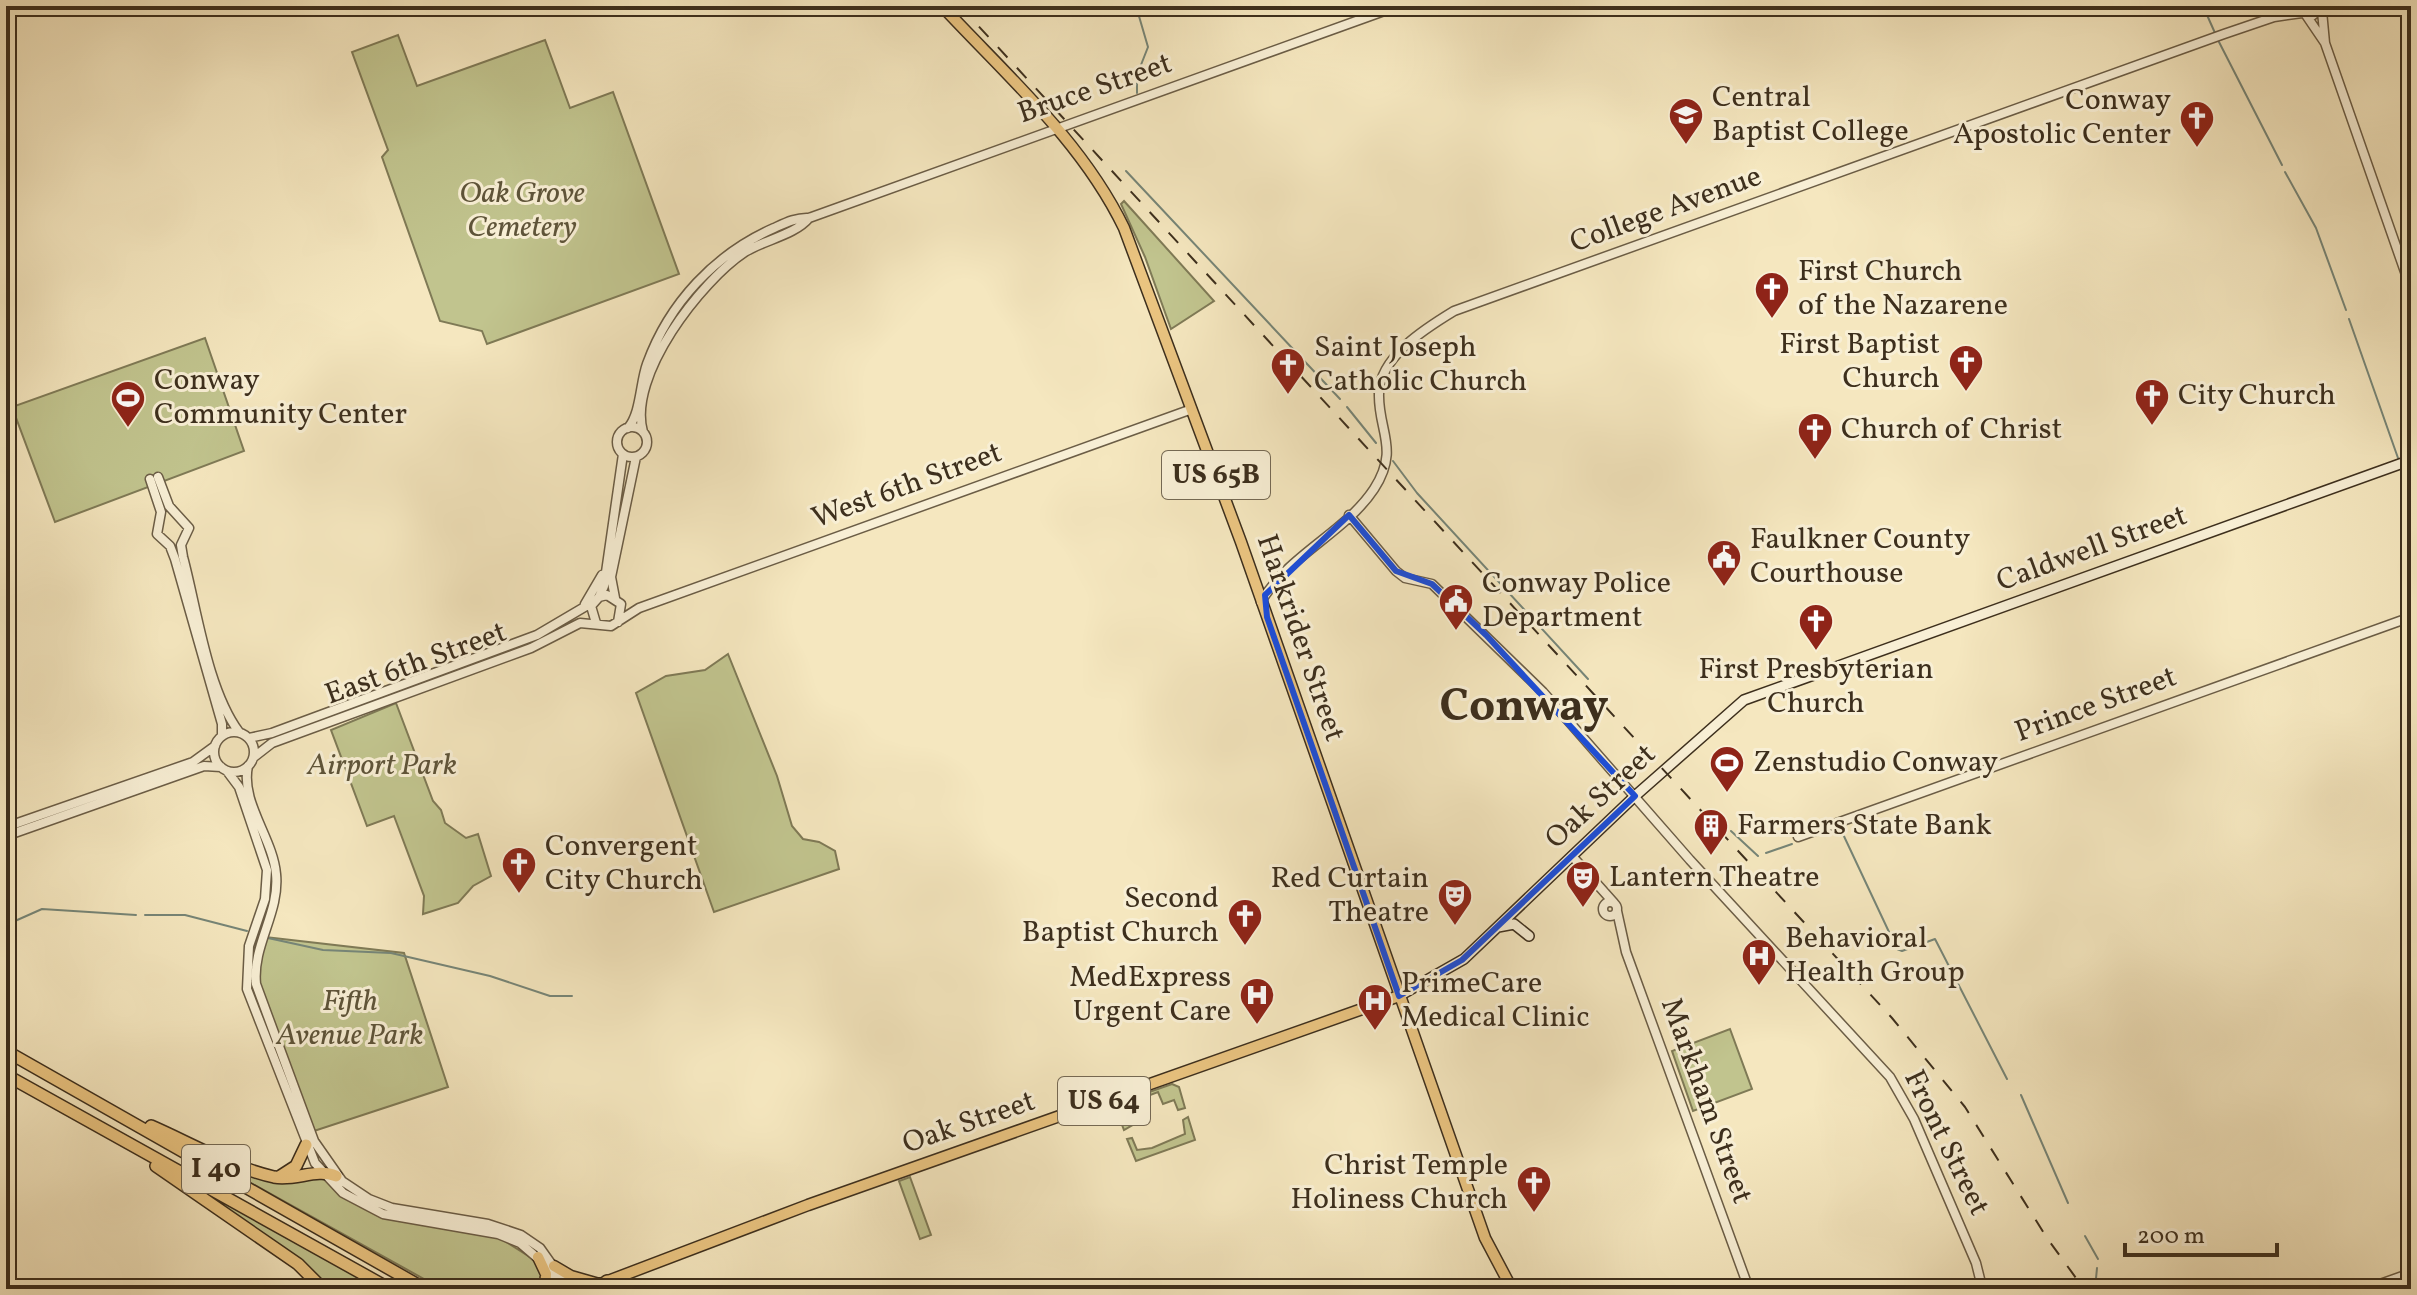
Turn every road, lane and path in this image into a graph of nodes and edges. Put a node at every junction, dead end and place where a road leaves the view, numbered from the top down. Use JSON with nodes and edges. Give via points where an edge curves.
{"nodes":[{"id":1,"x":942,"y":6,"type":"edge"},
{"id":2,"x":1398,"y":6,"type":"edge"},
{"id":3,"x":2291,"y":6,"type":"edge"},
{"id":4,"x":2323,"y":7,"type":"edge"},
{"id":5,"x":2302,"y":12,"type":"edge"},
{"id":6,"x":2274,"y":17,"type":"junction"},
{"id":7,"x":2325,"y":43,"type":"junction"},
{"id":8,"x":1055,"y":127,"type":"junction"},
{"id":9,"x":809,"y":218,"type":"junction"},
{"id":10,"x":734,"y":259,"type":"junction"},
{"id":11,"x":704,"y":275,"type":"junction"},
{"id":12,"x":2411,"y":289,"type":"edge"},
{"id":13,"x":693,"y":299,"type":"junction"},
{"id":14,"x":1192,"y":409,"type":"junction"},
{"id":15,"x":628,"y":428,"type":"junction"},
{"id":16,"x":643,"y":432,"type":"junction"},
{"id":17,"x":623,"y":454,"type":"junction"},
{"id":18,"x":636,"y":457,"type":"junction"},
{"id":19,"x":2411,"y":460,"type":"edge"},
{"id":20,"x":1349,"y":515,"type":"junction"},
{"id":21,"x":175,"y":516,"type":"junction"},
{"id":22,"x":161,"y":520,"type":"junction"},
{"id":23,"x":181,"y":545,"type":"junction"},
{"id":24,"x":170,"y":546,"type":"junction"},
{"id":25,"x":604,"y":570,"type":"junction"},
{"id":26,"x":1254,"y":580,"type":"junction"},
{"id":27,"x":1273,"y":586,"type":"junction"},
{"id":28,"x":596,"y":600,"type":"junction"},
{"id":29,"x":618,"y":601,"type":"junction"},
{"id":30,"x":1261,"y":602,"type":"junction"},
{"id":31,"x":639,"y":608,"type":"junction"},
{"id":32,"x":2411,"y":617,"type":"edge"},
{"id":33,"x":569,"y":618,"type":"junction"},
{"id":34,"x":617,"y":622,"type":"junction"},
{"id":35,"x":597,"y":624,"type":"junction"},
{"id":36,"x":1744,"y":700,"type":"joint"},
{"id":37,"x":239,"y":732,"type":"junction"},
{"id":38,"x":222,"y":736,"type":"junction"},
{"id":39,"x":249,"y":738,"type":"junction"},
{"id":40,"x":215,"y":746,"type":"junction"},
{"id":41,"x":254,"y":757,"type":"junction"},
{"id":42,"x":248,"y":766,"type":"junction"},
{"id":43,"x":224,"y":769,"type":"junction"},
{"id":44,"x":1635,"y":796,"type":"junction"},
{"id":45,"x":6,"y":827,"type":"edge"},
{"id":46,"x":21,"y":827,"type":"junction"},
{"id":47,"x":6,"y":836,"type":"edge"},
{"id":48,"x":1798,"y":837,"type":"dead end"},
{"id":49,"x":1572,"y":856,"type":"junction"},
{"id":50,"x":1492,"y":931,"type":"junction"},
{"id":51,"x":1529,"y":936,"type":"dead end"},
{"id":52,"x":1399,"y":996,"type":"junction"},
{"id":53,"x":6,"y":1051,"type":"edge"},
{"id":54,"x":6,"y":1075,"type":"edge"},
{"id":55,"x":110,"y":1109,"type":"junction"},
{"id":56,"x":131,"y":1145,"type":"junction"},
{"id":57,"x":306,"y":1145,"type":"junction"},
{"id":58,"x":322,"y":1172,"type":"junction"},
{"id":59,"x":271,"y":1176,"type":"junction"},
{"id":60,"x":336,"y":1176,"type":"junction"},
{"id":61,"x":538,"y":1257,"type":"junction"},
{"id":62,"x":554,"y":1266,"type":"junction"},
{"id":63,"x":2411,"y":1273,"type":"edge"},
{"id":64,"x":602,"y":1285,"type":"edge"},
{"id":65,"x":323,"y":1289,"type":"edge"},
{"id":66,"x":390,"y":1289,"type":"edge"},
{"id":67,"x":425,"y":1289,"type":"edge"},
{"id":68,"x":545,"y":1289,"type":"edge"},
{"id":69,"x":562,"y":1289,"type":"edge"},
{"id":70,"x":569,"y":1289,"type":"edge"},
{"id":71,"x":587,"y":1289,"type":"edge"},
{"id":72,"x":1512,"y":1289,"type":"edge"},
{"id":73,"x":1749,"y":1289,"type":"edge"},
{"id":74,"x":1987,"y":1289,"type":"edge"},
{"id":75,"x":2366,"y":1289,"type":"edge"}],
"edges":[{"from":1,"to":8,"type":"main road","name":"Harkrider Street","number":"US 65B"},
{"from":2,"to":8,"type":"street","name":"Bruce Street"},
{"from":3,"to":6,"type":"street","name":"College Avenue"},
{"from":4,"to":5,"type":"street","name":"College Avenue"},
{"from":4,"to":7,"type":"street"},
{"from":5,"to":6,"type":"street","name":"College Avenue"},
{"from":5,"to":7,"type":"street"},
{"from":6,"to":20,"type":"street","name":"College Avenue","via":[[1454,311],[1402,350],[1383,374],[1379,392],[1388,448],[1376,487]]},
{"from":7,"to":12,"type":"street"},
{"from":8,"to":9,"type":"street","name":"Bruce Street"},
{"from":8,"to":14,"type":"main road","name":"Harkrider Street","number":"US 65B","via":[[1095,175],[1120,218]]},
{"from":9,"to":10,"type":"street","name":"Bruce Street"},
{"from":9,"to":11,"type":"street","name":"Bruce Street","via":[[752,239]]},
{"from":10,"to":11,"type":"street"},
{"from":10,"to":13,"type":"street","name":"Bruce Street"},
{"from":11,"to":13,"type":"street"},
{"from":11,"to":15,"type":"street","name":"Bruce Street","via":[[675,309],[654,347]]},
{"from":13,"to":16,"type":"street","name":"Bruce Street","via":[[652,373]]},
{"from":14,"to":26,"type":"main road","name":"Harkrider Street","number":"US 65B"},
{"from":14,"to":31,"type":"street","name":"West 6th Street"},
{"from":15,"to":16,"type":"street"},
{"from":15,"to":17,"type":"street","via":[[617,440]]},
{"from":16,"to":18,"type":"street","via":[[646,448]]},
{"from":17,"to":18,"type":"street"},
{"from":17,"to":25,"type":"street"},
{"from":18,"to":29,"type":"street","via":[[611,577]]},
{"from":19,"to":36,"type":"main road","name":"Caldwell Street"},
{"from":20,"to":27,"type":"street","name":"College Avenue"},
{"from":20,"to":44,"type":"street","name":"Front Street","via":[[1396,571],[1432,584],[1486,635]]},
{"from":21,"to":22,"type":"street"},
{"from":21,"to":22,"type":"street","via":[[154,478]]},
{"from":21,"to":23,"type":"street","via":[[189,528]]},
{"from":22,"to":24,"type":"street","via":[[157,534]]},
{"from":23,"to":24,"type":"street"},
{"from":23,"to":37,"type":"street","via":[[212,668]]},
{"from":24,"to":38,"type":"street"},
{"from":25,"to":28,"type":"street","via":[[604,586]]},
{"from":25,"to":33,"type":"street","via":[[589,599]]},
{"from":26,"to":27,"type":"street"},
{"from":26,"to":30,"type":"main road","name":"Harkrider Street","number":"US 65B"},
{"from":27,"to":30,"type":"street","name":"College Avenue"},
{"from":28,"to":29,"type":"street"},
{"from":28,"to":33,"type":"street","name":"East 6th Street"},
{"from":28,"to":35,"type":"street","via":[[591,614]]},
{"from":29,"to":31,"type":"street"},
{"from":29,"to":34,"type":"street","via":[[622,614]]},
{"from":30,"to":52,"type":"main road","name":"Harkrider Street","number":"US 65B"},
{"from":31,"to":34,"type":"street","name":"West 6th Street"},
{"from":32,"to":48,"type":"street","name":"Prince Street"},
{"from":33,"to":39,"type":"street","name":"East 6th Street","via":[[526,640]]},
{"from":34,"to":35,"type":"street"},
{"from":35,"to":41,"type":"street","name":"East 6th Street","via":[[580,623],[531,648],[272,743]]},
{"from":36,"to":44,"type":"main road","name":"Oak Street"},
{"from":37,"to":38,"type":"street"},
{"from":37,"to":39,"type":"street"},
{"from":38,"to":40,"type":"street"},
{"from":39,"to":41,"type":"street"},
{"from":40,"to":43,"type":"street","via":[[215,757]]},
{"from":40,"to":46,"type":"street","via":[[193,762]]},
{"from":41,"to":42,"type":"street"},
{"from":42,"to":43,"type":"street","via":[[236,772]]},
{"from":42,"to":60,"type":"street","via":[[246,784],[276,880],[273,907],[256,954],[257,991],[314,1141]]},
{"from":43,"to":46,"type":"street","via":[[204,766]]},
{"from":43,"to":57,"type":"street","via":[[239,787],[267,870],[266,898],[249,946],[247,989]]},
{"from":44,"to":49,"type":"main road","name":"Oak Street"},
{"from":44,"to":74,"type":"street","name":"Front Street","via":[[1898,1086]]},
{"from":45,"to":46,"type":"street"},
{"from":46,"to":47,"type":"street"},
{"from":49,"to":50,"type":"main road","name":"Oak Street"},
{"from":49,"to":73,"type":"street","name":"Markham Street","via":[[1607,895]]},
{"from":50,"to":51,"type":"main road","via":[[1514,924]]},
{"from":50,"to":52,"type":"main road","name":"Oak Street","via":[[1459,963]]},
{"from":52,"to":64,"type":"main road","name":"Oak Street","number":"US 64","via":[[808,1205]]},
{"from":52,"to":72,"type":"main road","name":"Harkrider Street","via":[[1485,1238]]},
{"from":53,"to":55,"type":"highway","number":"I 40"},
{"from":54,"to":56,"type":"highway","number":"I 40"},
{"from":55,"to":59,"type":"highway"},
{"from":55,"to":67,"type":"highway","number":"I 40"},
{"from":56,"to":65,"type":"highway","via":[[298,1264]]},
{"from":56,"to":66,"type":"highway","number":"I 40"},
{"from":57,"to":58,"type":"street"},
{"from":57,"to":59,"type":"highway","via":[[294,1169]]},
{"from":58,"to":59,"type":"highway"},
{"from":58,"to":60,"type":"highway"},
{"from":58,"to":61,"type":"street","via":[[346,1195],[383,1214],[503,1236]]},
{"from":60,"to":62,"type":"street","via":[[354,1191],[392,1208],[509,1230],[532,1242]]},
{"from":61,"to":68,"type":"main road","via":[[546,1274]]},
{"from":61,"to":69,"type":"street"},
{"from":62,"to":64,"type":"main road"},
{"from":62,"to":70,"type":"street"},
{"from":63,"to":75,"type":"street"},
{"from":64,"to":71,"type":"main road","number":"US 64"}]}
